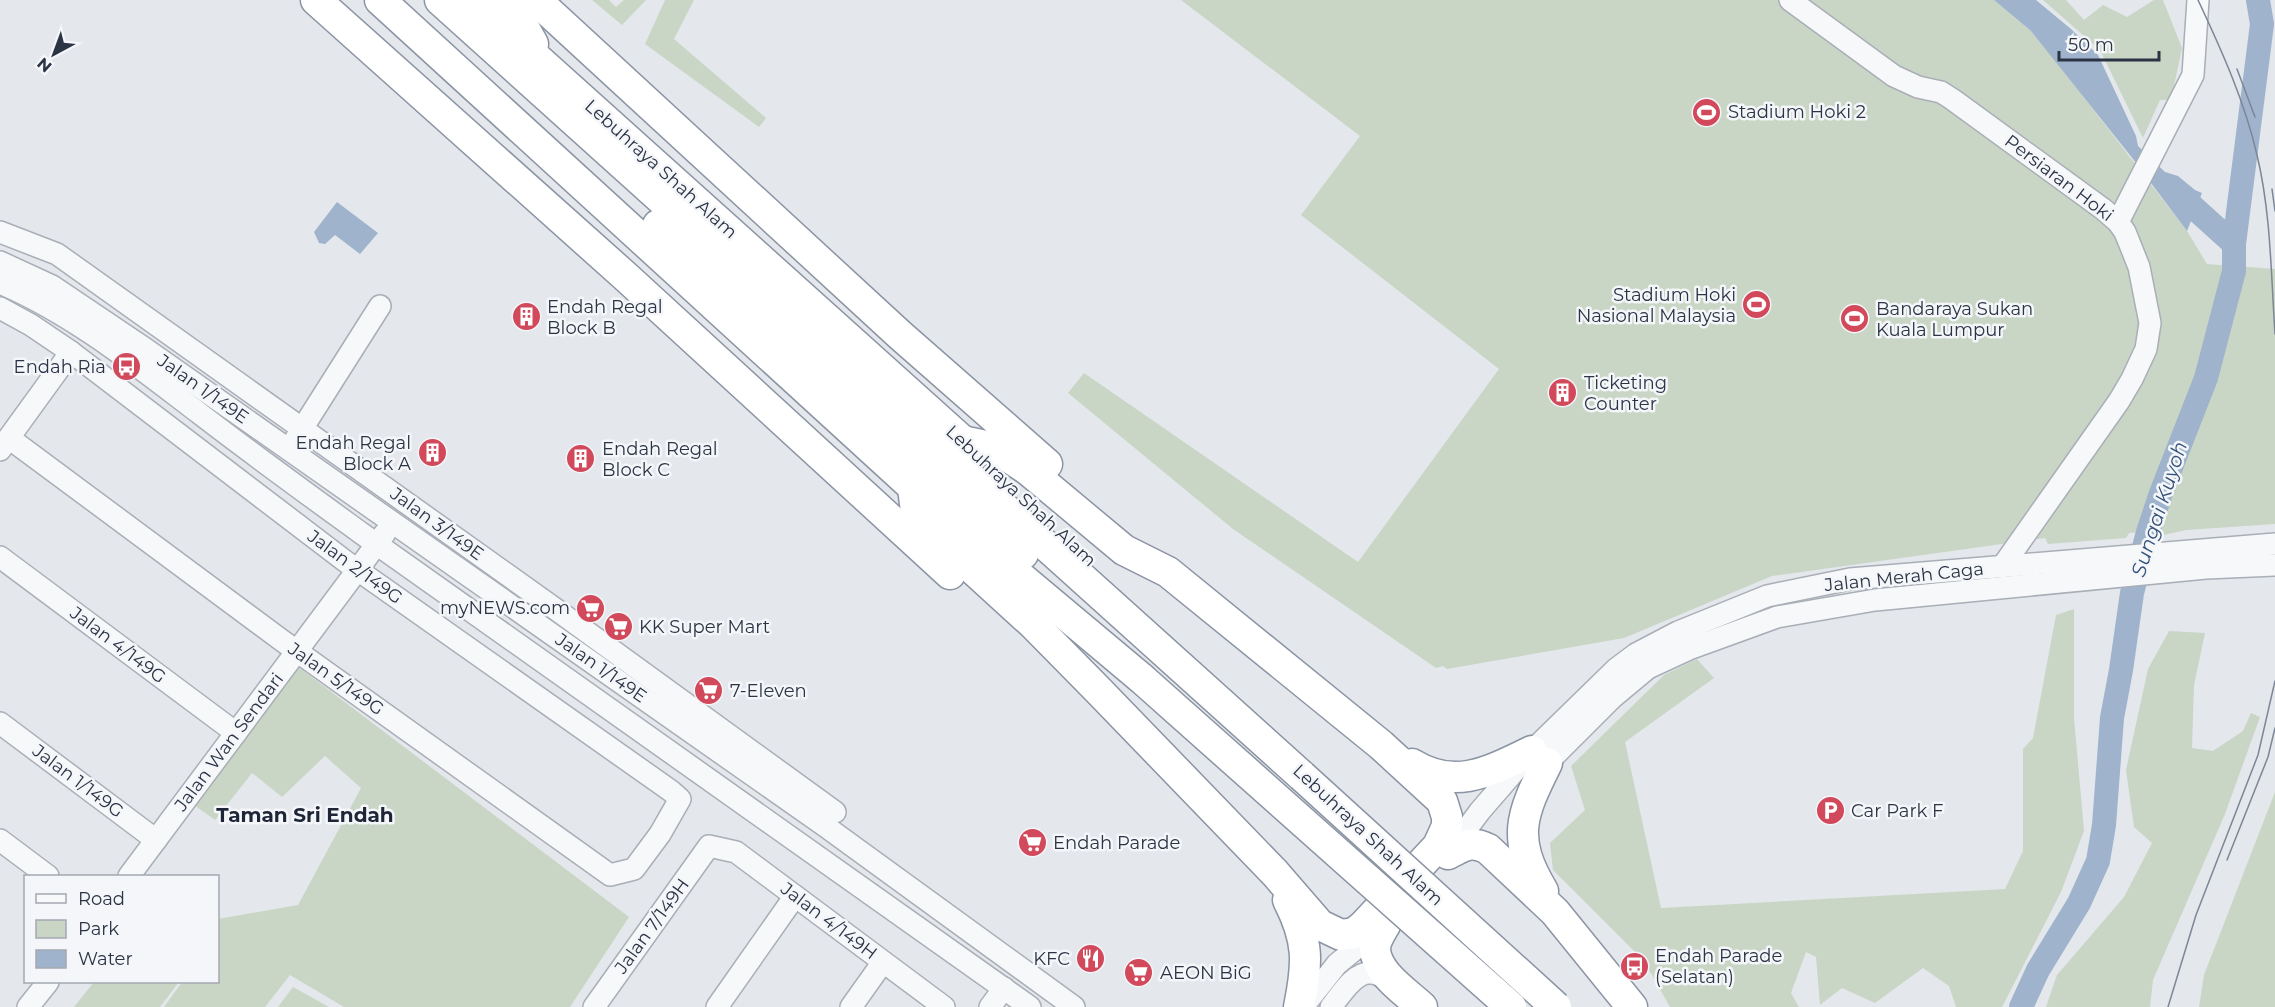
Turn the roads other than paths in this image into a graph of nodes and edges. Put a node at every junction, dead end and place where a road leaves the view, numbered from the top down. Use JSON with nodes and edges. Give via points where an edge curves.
{"nodes":[{"id":1,"x":316,"y":0,"type":"edge"},
{"id":2,"x":380,"y":0,"type":"edge"},
{"id":3,"x":408,"y":0,"type":"edge"},
{"id":4,"x":440,"y":0,"type":"edge"},
{"id":5,"x":472,"y":0,"type":"edge"},
{"id":6,"x":507,"y":0,"type":"edge"},
{"id":7,"x":536,"y":0,"type":"edge"},
{"id":8,"x":1790,"y":0,"type":"edge"},
{"id":9,"x":2198,"y":0,"type":"edge"},
{"id":10,"x":544,"y":64,"type":"junction"},
{"id":11,"x":566,"y":127,"type":"junction"},
{"id":12,"x":2118,"y":222,"type":"junction"},
{"id":13,"x":0,"y":232,"type":"edge"},
{"id":14,"x":0,"y":262,"type":"edge"},
{"id":15,"x":0,"y":283,"type":"edge"},
{"id":16,"x":380,"y":306,"type":"dead end"},
{"id":17,"x":0,"y":308,"type":"edge"},
{"id":18,"x":71,"y":352,"type":"junction"},
{"id":19,"x":303,"y":429,"type":"junction"},
{"id":20,"x":962,"y":441,"type":"junction"},
{"id":21,"x":4,"y":444,"type":"edge"},
{"id":22,"x":289,"y":449,"type":"junction"},
{"id":23,"x":274,"y":470,"type":"junction"},
{"id":24,"x":913,"y":487,"type":"junction"},
{"id":25,"x":393,"y":521,"type":"junction"},
{"id":26,"x":376,"y":544,"type":"junction"},
{"id":27,"x":2275,"y":544,"type":"edge"},
{"id":28,"x":0,"y":557,"type":"edge"},
{"id":29,"x":2205,"y":559,"type":"junction"},
{"id":30,"x":2275,"y":565,"type":"edge"},
{"id":31,"x":2002,"y":567,"type":"junction"},
{"id":32,"x":358,"y":569,"type":"junction"},
{"id":33,"x":1168,"y":572,"type":"junction"},
{"id":34,"x":297,"y":651,"type":"junction"},
{"id":35,"x":1141,"y":678,"type":"junction"},
{"id":36,"x":1098,"y":690,"type":"junction"},
{"id":37,"x":0,"y":723,"type":"edge"},
{"id":38,"x":236,"y":733,"type":"junction"},
{"id":39,"x":1382,"y":745,"type":"junction"},
{"id":40,"x":1539,"y":757,"type":"junction"},
{"id":41,"x":1302,"y":776,"type":"junction"},
{"id":42,"x":835,"y":812,"type":"dead end"},
{"id":43,"x":660,"y":834,"type":"joint"},
{"id":44,"x":0,"y":840,"type":"edge"},
{"id":45,"x":156,"y":840,"type":"junction"},
{"id":46,"x":709,"y":846,"type":"joint"},
{"id":47,"x":1448,"y":854,"type":"junction"},
{"id":48,"x":1275,"y":873,"type":"junction"},
{"id":49,"x":47,"y":875,"type":"edge"},
{"id":50,"x":130,"y":875,"type":"edge"},
{"id":51,"x":795,"y":896,"type":"junction"},
{"id":52,"x":1555,"y":912,"type":"junction"},
{"id":53,"x":1386,"y":923,"type":"junction"},
{"id":54,"x":883,"y":962,"type":"junction"},
{"id":55,"x":1393,"y":981,"type":"junction"},
{"id":56,"x":46,"y":983,"type":"edge"},
{"id":57,"x":1004,"y":988,"type":"junction"},
{"id":58,"x":28,"y":1007,"type":"edge"},
{"id":59,"x":594,"y":1007,"type":"edge"},
{"id":60,"x":717,"y":1007,"type":"edge"},
{"id":61,"x":851,"y":1007,"type":"edge"},
{"id":62,"x":944,"y":1007,"type":"edge"},
{"id":63,"x":990,"y":1007,"type":"edge"},
{"id":64,"x":1030,"y":1007,"type":"edge"},
{"id":65,"x":1074,"y":1007,"type":"edge"},
{"id":66,"x":1301,"y":1007,"type":"edge"},
{"id":67,"x":1331,"y":1007,"type":"edge"},
{"id":68,"x":1422,"y":1007,"type":"edge"},
{"id":69,"x":1512,"y":1007,"type":"edge"},
{"id":70,"x":1556,"y":1007,"type":"edge"},
{"id":71,"x":1632,"y":1007,"type":"edge"}],
"edges":[{"from":1,"to":36,"type":"highway","via":[[1056,669]]},
{"from":2,"to":24,"type":"highway"},
{"from":3,"to":11,"type":"highway"},
{"from":4,"to":11,"type":"highway"},
{"from":5,"to":10,"type":"highway","name":"Lebuhraya Shah Alam"},
{"from":6,"to":10,"type":"highway"},
{"from":7,"to":33,"type":"highway","via":[[900,335]]},
{"from":8,"to":12,"type":"street","name":"Persiaran Hoki","via":[[1894,76],[1952,99]]},
{"from":9,"to":12,"type":"street","via":[[2193,75]]},
{"from":10,"to":20,"type":"highway","name":"Lebuhraya Shah Alam"},
{"from":11,"to":35,"type":"highway","via":[[1119,639]]},
{"from":11,"to":41,"type":"highway"},
{"from":12,"to":31,"type":"street","name":"Persiaran Hoki","via":[[2133,249],[2148,309],[2146,349],[2118,401]]},
{"from":13,"to":19,"type":"street","name":"Jalan 3/149E","via":[[57,254]]},
{"from":14,"to":22,"type":"street","name":"Jalan 1/149E","via":[[52,286]]},
{"from":15,"to":23,"type":"street","name":"Jalan 1/149E","via":[[52,308],[131,361]]},
{"from":16,"to":19,"type":"street"},
{"from":17,"to":18,"type":"street","name":"Jalan 2/149G"},
{"from":18,"to":21,"type":"street"},
{"from":18,"to":32,"type":"street","name":"Jalan 2/149G"},
{"from":19,"to":22,"type":"street"},
{"from":19,"to":42,"type":"street","name":"Jalan 3/149E"},
{"from":20,"to":33,"type":"highway","via":[[994,448],[1028,470],[1124,550]]},
{"from":20,"to":41,"type":"highway","name":"Lebuhraya Shah Alam","via":[[1182,648]]},
{"from":21,"to":34,"type":"street","name":"Jalan 5/149G"},
{"from":22,"to":23,"type":"street"},
{"from":22,"to":25,"type":"street","name":"Jalan 1/149E"},
{"from":23,"to":26,"type":"street","name":"Jalan 1/149E"},
{"from":24,"to":35,"type":"highway","name":"Lebuhraya Shah Alam"},
{"from":24,"to":36,"type":"highway","via":[[915,504],[943,542]]},
{"from":25,"to":26,"type":"street","name":"Jalan Wan Sendari"},
{"from":25,"to":65,"type":"street","name":"Jalan 1/149E"},
{"from":26,"to":32,"type":"street","name":"Jalan Wan Sendari"},
{"from":26,"to":57,"type":"street","name":"Jalan 1/149E"},
{"from":27,"to":29,"type":"street","name":"Jalan Merah Caga"},
{"from":28,"to":38,"type":"street","name":"Jalan 4/149G"},
{"from":29,"to":30,"type":"street","name":"Jalan Merah Caga"},
{"from":29,"to":31,"type":"street","name":"Jalan Merah Caga"},
{"from":29,"to":40,"type":"street","name":"Jalan Merah Caga","via":[[2061,583],[1875,600],[1776,617],[1648,669]]},
{"from":31,"to":40,"type":"street","name":"Jalan Merah Caga","via":[[1850,579],[1767,596],[1678,632],[1636,654],[1597,686]]},
{"from":32,"to":34,"type":"street","name":"Jalan Wan Sendari"},
{"from":32,"to":43,"type":"street","name":"Jalan 2/149G","via":[[671,790],[680,799]]},
{"from":33,"to":39,"type":"highway"},
{"from":34,"to":38,"type":"street","name":"Jalan Wan Sendari"},
{"from":34,"to":43,"type":"street","name":"Jalan 5/149G","via":[[610,876],[634,869]]},
{"from":35,"to":69,"type":"highway","name":"Lebuhraya Shah Alam","bridge":true},
{"from":36,"to":48,"type":"highway"},
{"from":37,"to":45,"type":"street","name":"Jalan 1/149G"},
{"from":38,"to":45,"type":"street","name":"Jalan Wan Sendari"},
{"from":39,"to":40,"type":"highway","via":[[1425,772],[1449,779]]},
{"from":39,"to":48,"type":"highway","via":[[1442,801],[1448,817],[1438,846],[1363,926],[1341,936],[1320,925]]},
{"from":40,"to":47,"type":"street","name":"Jalan Merah Caga","via":[[1480,812]]},
{"from":40,"to":52,"type":"highway","via":[[1522,821],[1523,844],[1529,868]]},
{"from":41,"to":70,"type":"highway","name":"Lebuhraya Shah Alam","bridge":true},
{"from":44,"to":49,"type":"street"},
{"from":45,"to":50,"type":"street","name":"Jalan Wan Sendari"},
{"from":46,"to":51,"type":"street","name":"Jalan 4/149H","via":[[736,852]]},
{"from":46,"to":59,"type":"street","name":"Jalan 7/149H"},
{"from":47,"to":52,"type":"highway","via":[[1476,843],[1488,849]]},
{"from":47,"to":53,"type":"street","name":"Jalan Merah Caga"},
{"from":48,"to":66,"type":"highway","via":[[1302,930],[1306,954]]},
{"from":51,"to":54,"type":"street","name":"Jalan 4/149H"},
{"from":51,"to":60,"type":"street"},
{"from":52,"to":71,"type":"highway"},
{"from":53,"to":55,"type":"highway","via":[[1375,948],[1378,962]]},
{"from":53,"to":66,"type":"street","name":"Jalan Merah Caga","via":[[1337,964]]},
{"from":54,"to":61,"type":"street"},
{"from":54,"to":62,"type":"street","name":"Jalan 4/149H"},
{"from":55,"to":67,"type":"street","via":[[1362,974]]},
{"from":55,"to":68,"type":"highway"},
{"from":56,"to":58,"type":"street"},
{"from":57,"to":63,"type":"street"},
{"from":57,"to":64,"type":"street","name":"Jalan 1/149E"}]}
